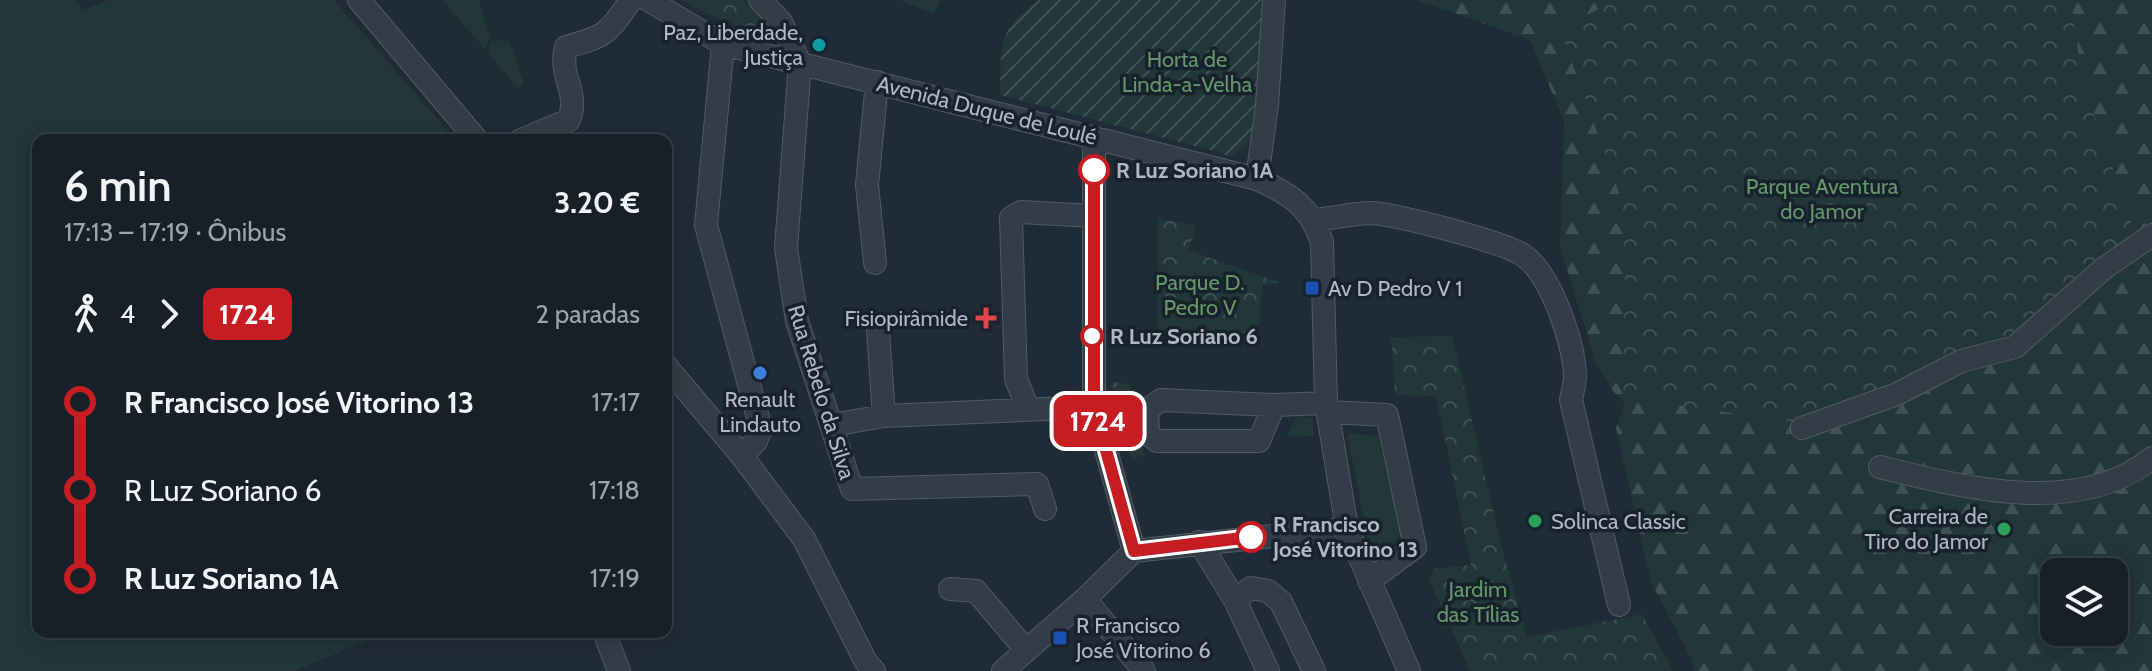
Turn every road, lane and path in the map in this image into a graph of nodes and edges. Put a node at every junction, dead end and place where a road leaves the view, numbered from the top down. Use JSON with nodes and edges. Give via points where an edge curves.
{"nodes":[{"id":1,"x":359,"y":0,"type":"edge"},
{"id":2,"x":631,"y":0,"type":"edge"},
{"id":3,"x":648,"y":0,"type":"edge"},
{"id":4,"x":760,"y":0,"type":"edge"},
{"id":5,"x":1274,"y":0,"type":"edge"},
{"id":6,"x":723,"y":44,"type":"junction"},
{"id":7,"x":800,"y":63,"type":"junction"},
{"id":8,"x":877,"y":82,"type":"junction"},
{"id":9,"x":472,"y":134,"type":"edge"},
{"id":10,"x":535,"y":134,"type":"edge"},
{"id":11,"x":1094,"y":137,"type":"junction"},
{"id":12,"x":1257,"y":179,"type":"junction"},
{"id":13,"x":1094,"y":216,"type":"junction"},
{"id":14,"x":1314,"y":220,"type":"junction"},
{"id":15,"x":2152,"y":235,"type":"edge"},
{"id":16,"x":875,"y":263,"type":"dead end"},
{"id":17,"x":878,"y":331,"type":"dead end"},
{"id":18,"x":672,"y":373,"type":"edge"},
{"id":19,"x":1274,"y":405,"type":"junction"},
{"id":20,"x":1094,"y":407,"type":"junction"},
{"id":21,"x":1327,"y":407,"type":"junction"},
{"id":22,"x":1028,"y":409,"type":"junction"},
{"id":23,"x":884,"y":416,"type":"junction"},
{"id":24,"x":832,"y":425,"type":"junction"},
{"id":25,"x":1802,"y":428,"type":"dead end"},
{"id":26,"x":742,"y":456,"type":"junction"},
{"id":27,"x":2152,"y":458,"type":"edge"},
{"id":28,"x":1880,"y":467,"type":"dead end"},
{"id":29,"x":778,"y":507,"type":"junction"},
{"id":30,"x":1045,"y":509,"type":"dead end"},
{"id":31,"x":1347,"y":528,"type":"junction"},
{"id":32,"x":1199,"y":542,"type":"junction"},
{"id":33,"x":1134,"y":551,"type":"junction"},
{"id":34,"x":1369,"y":581,"type":"junction"},
{"id":35,"x":950,"y":589,"type":"dead end"},
{"id":36,"x":1085,"y":599,"type":"junction"},
{"id":37,"x":1235,"y":600,"type":"junction"},
{"id":38,"x":1619,"y":605,"type":"dead end"},
{"id":39,"x":606,"y":638,"type":"edge"},
{"id":40,"x":1026,"y":650,"type":"junction"},
{"id":41,"x":619,"y":671,"type":"edge"},
{"id":42,"x":854,"y":671,"type":"edge"},
{"id":43,"x":874,"y":671,"type":"edge"},
{"id":44,"x":1003,"y":671,"type":"edge"},
{"id":45,"x":1144,"y":671,"type":"edge"},
{"id":46,"x":1268,"y":671,"type":"edge"},
{"id":47,"x":1314,"y":671,"type":"edge"},
{"id":48,"x":1409,"y":671,"type":"edge"}],
"edges":[{"from":1,"to":9,"type":"street"},
{"from":2,"to":10,"type":"street","via":[[609,32],[566,47],[562,61],[574,106],[569,120]]},
{"from":3,"to":6,"type":"street","name":"Avenida Duque de Loulé"},
{"from":4,"to":7,"type":"street","via":[[781,22]]},
{"from":5,"to":12,"type":"street"},
{"from":6,"to":7,"type":"street","name":"Avenida Duque de Loulé"},
{"from":6,"to":26,"type":"street","via":[[706,225],[761,429]]},
{"from":7,"to":8,"type":"street","name":"Avenida Duque de Loulé"},
{"from":7,"to":24,"type":"street","name":"Rua Rebelo da Silva","via":[[786,248],[797,321]]},
{"from":8,"to":11,"type":"street","name":"Avenida Duque de Loulé"},
{"from":8,"to":16,"type":"street","via":[[867,185]]},
{"from":11,"to":12,"type":"street","name":"Avenida Duque de Loulé"},
{"from":11,"to":13,"type":"street"},
{"from":12,"to":14,"type":"street","name":"Avenida Duque de Loulé","via":[[1290,194]]},
{"from":13,"to":20,"type":"street"},
{"from":13,"to":22,"type":"street","via":[[1021,212],[1011,218],[1016,379]]},
{"from":14,"to":21,"type":"street","via":[[1322,242]]},
{"from":14,"to":38,"type":"street","via":[[1372,213],[1452,231],[1524,255],[1546,281],[1567,334],[1575,376],[1571,400]]},
{"from":15,"to":25,"type":"street","via":[[2103,269],[2015,347],[1961,361],[1897,394]]},
{"from":17,"to":23,"type":"street"},
{"from":18,"to":26,"type":"street"},
{"from":19,"to":19,"type":"street","via":[[1161,400],[1147,410],[1148,434],[1157,441],[1259,441]]},
{"from":19,"to":21,"type":"street"},
{"from":20,"to":22,"type":"street"},
{"from":20,"to":33,"type":"street"},
{"from":21,"to":31,"type":"street"},
{"from":21,"to":34,"type":"street","via":[[1387,415],[1415,547]]},
{"from":22,"to":23,"type":"street"},
{"from":23,"to":24,"type":"street"},
{"from":24,"to":30,"type":"street","name":"Rua Rebelo da Silva","via":[[852,489],[1037,484]]},
{"from":26,"to":29,"type":"street"},
{"from":27,"to":28,"type":"street","via":[[2120,477],[2042,494],[1988,490]]},
{"from":29,"to":42,"type":"street"},
{"from":29,"to":43,"type":"street","via":[[804,539]]},
{"from":31,"to":32,"type":"street"},
{"from":31,"to":34,"type":"street"},
{"from":32,"to":33,"type":"street"},
{"from":32,"to":37,"type":"street"},
{"from":33,"to":36,"type":"street"},
{"from":34,"to":48,"type":"street"},
{"from":35,"to":40,"type":"street","via":[[976,591]]},
{"from":36,"to":40,"type":"street"},
{"from":36,"to":45,"type":"street"},
{"from":37,"to":46,"type":"street"},
{"from":37,"to":47,"type":"street","via":[[1251,588],[1268,591],[1281,602]]},
{"from":39,"to":41,"type":"street"},
{"from":40,"to":44,"type":"street"}]}
